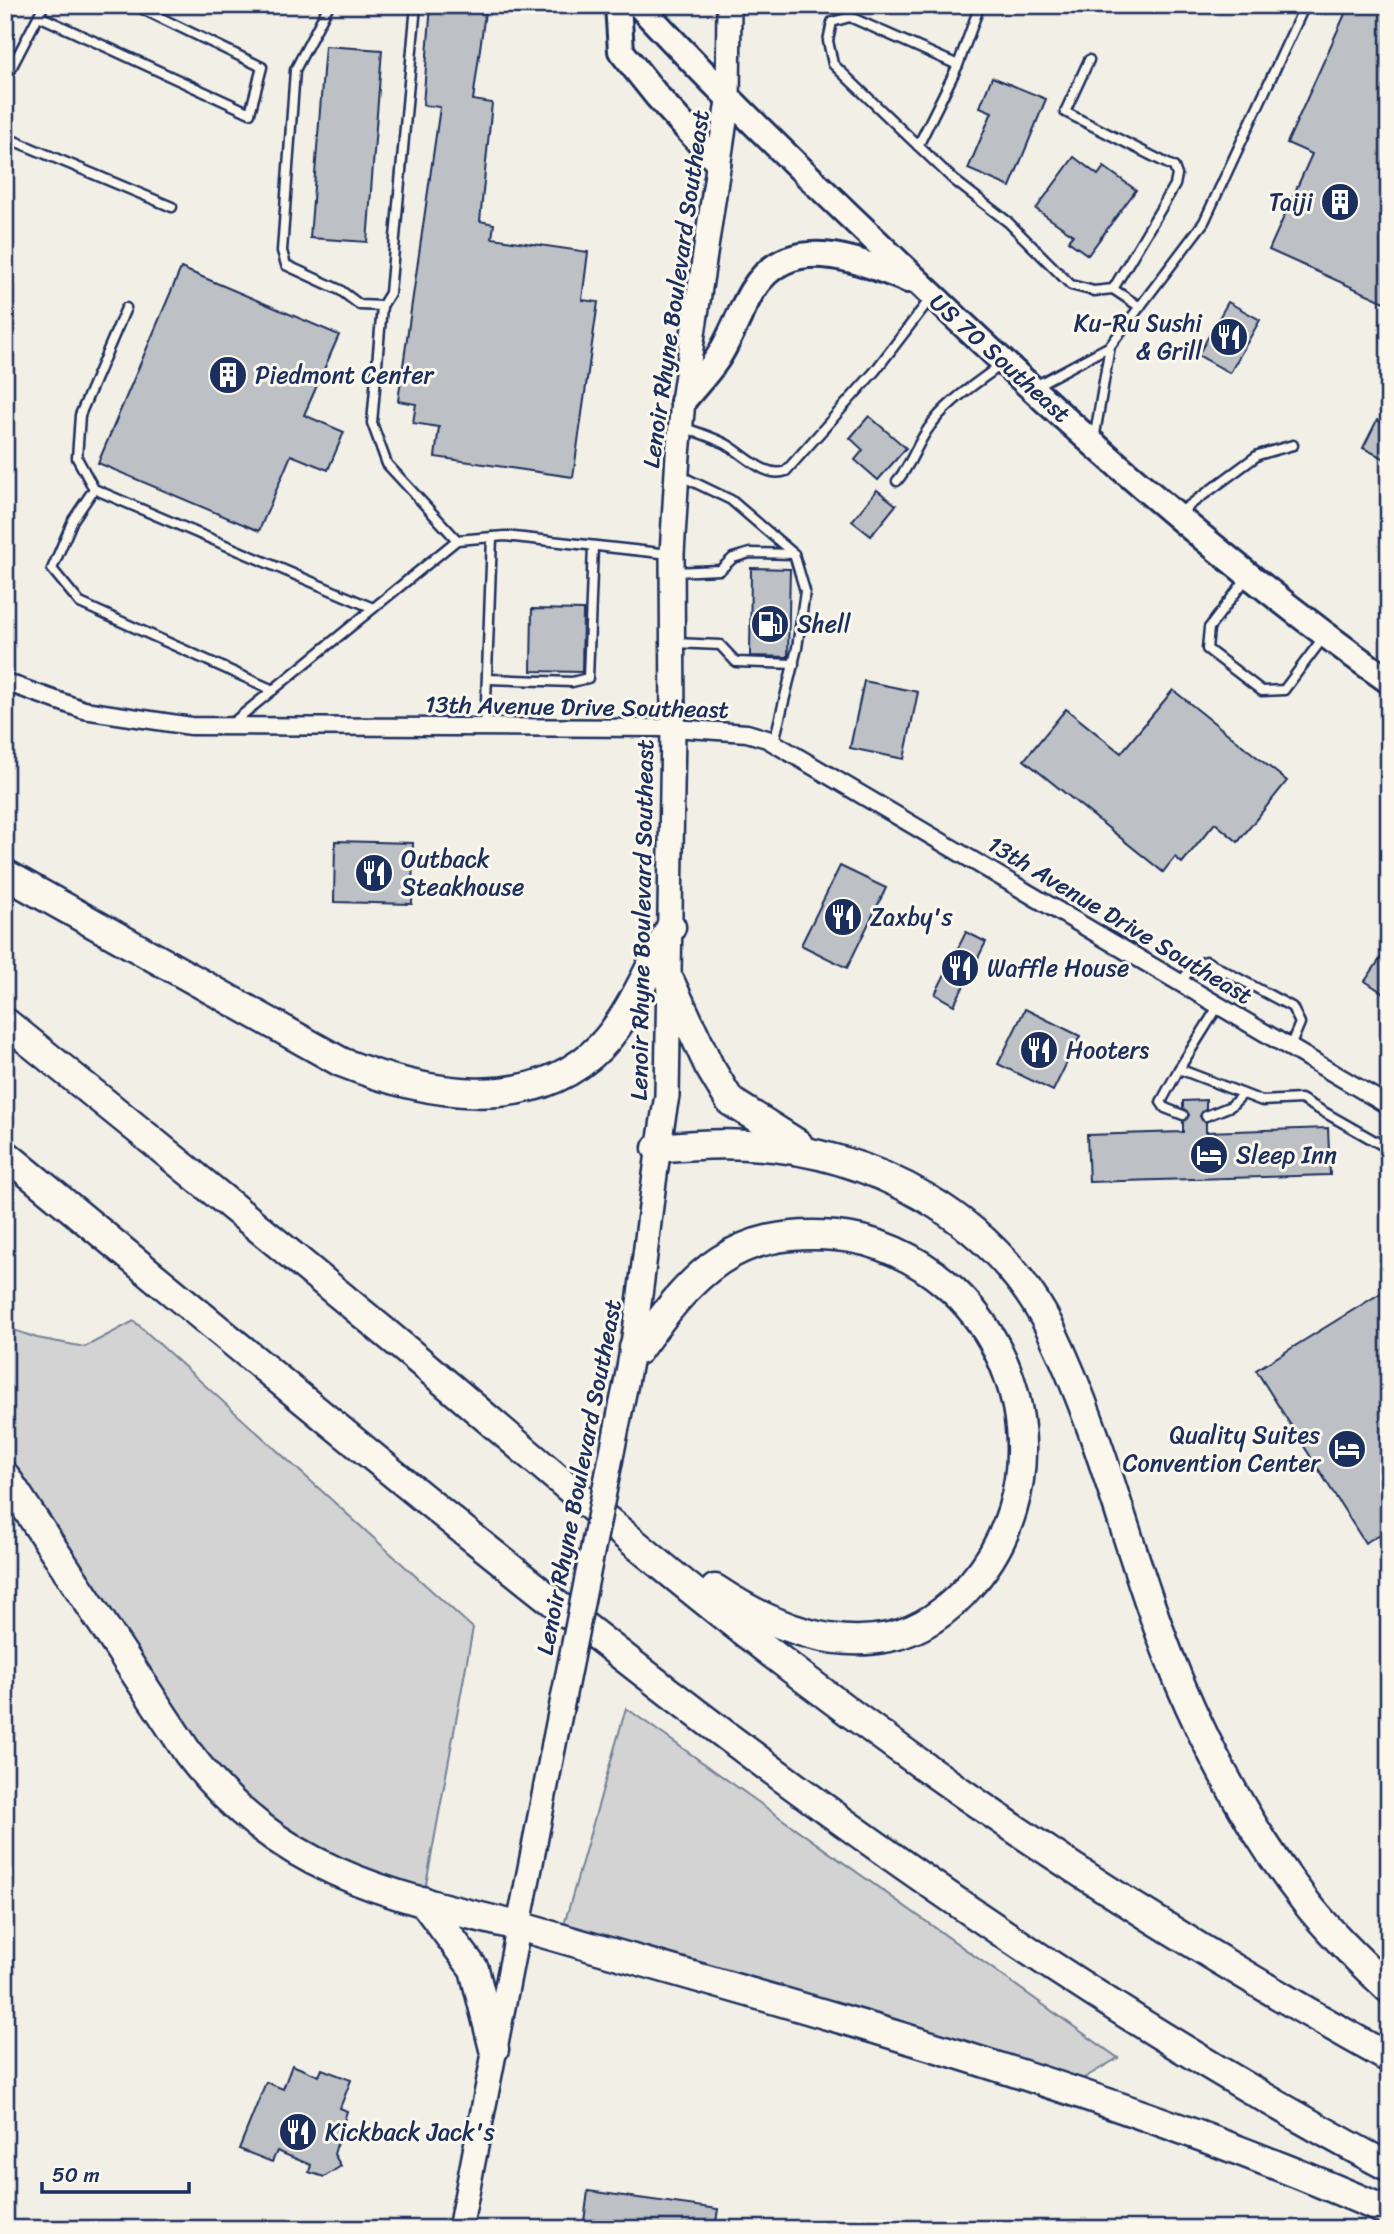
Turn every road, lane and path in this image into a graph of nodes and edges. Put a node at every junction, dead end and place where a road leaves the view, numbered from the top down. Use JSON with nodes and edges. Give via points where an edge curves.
{"nodes":[{"id":1,"x":44,"y":5,"type":"edge"},
{"id":2,"x":134,"y":5,"type":"edge"},
{"id":3,"x":328,"y":5,"type":"edge"},
{"id":4,"x":416,"y":5,"type":"edge"},
{"id":5,"x":618,"y":5,"type":"edge"},
{"id":6,"x":639,"y":5,"type":"edge"},
{"id":7,"x":729,"y":5,"type":"edge"},
{"id":8,"x":980,"y":5,"type":"edge"},
{"id":9,"x":1305,"y":5,"type":"edge"},
{"id":10,"x":39,"y":16,"type":"junction"},
{"id":11,"x":1089,"y":60,"type":"dead end"},
{"id":12,"x":958,"y":65,"type":"junction"},
{"id":13,"x":5,"y":80,"type":"edge"},
{"id":14,"x":728,"y":101,"type":"junction"},
{"id":15,"x":5,"y":137,"type":"edge"},
{"id":16,"x":918,"y":146,"type":"junction"},
{"id":17,"x":718,"y":163,"type":"junction"},
{"id":18,"x":172,"y":207,"type":"dead end"},
{"id":19,"x":1113,"y":289,"type":"junction"},
{"id":20,"x":927,"y":291,"type":"junction"},
{"id":21,"x":382,"y":306,"type":"junction"},
{"id":22,"x":1140,"y":307,"type":"junction"},
{"id":23,"x":126,"y":308,"type":"dead end"},
{"id":24,"x":1110,"y":346,"type":"junction"},
{"id":25,"x":1002,"y":364,"type":"junction"},
{"id":26,"x":1031,"y":389,"type":"junction"},
{"id":27,"x":683,"y":401,"type":"junction"},
{"id":28,"x":679,"y":426,"type":"junction"},
{"id":29,"x":1094,"y":442,"type":"junction"},
{"id":30,"x":1293,"y":445,"type":"dead end"},
{"id":31,"x":677,"y":474,"type":"junction"},
{"id":32,"x":898,"y":481,"type":"dead end"},
{"id":33,"x":94,"y":489,"type":"junction"},
{"id":34,"x":1177,"y":514,"type":"junction"},
{"id":35,"x":492,"y":537,"type":"junction"},
{"id":36,"x":457,"y":540,"type":"junction"},
{"id":37,"x":593,"y":545,"type":"junction"},
{"id":38,"x":794,"y":554,"type":"junction"},
{"id":39,"x":673,"y":563,"type":"junction"},
{"id":40,"x":1250,"y":574,"type":"junction"},
{"id":41,"x":373,"y":608,"type":"junction"},
{"id":42,"x":1325,"y":636,"type":"junction"},
{"id":43,"x":673,"y":643,"type":"junction"},
{"id":44,"x":794,"y":664,"type":"junction"},
{"id":45,"x":488,"y":679,"type":"junction"},
{"id":46,"x":1389,"y":681,"type":"edge"},
{"id":47,"x":5,"y":682,"type":"edge"},
{"id":48,"x":273,"y":690,"type":"junction"},
{"id":49,"x":228,"y":726,"type":"junction"},
{"id":50,"x":485,"y":728,"type":"junction"},
{"id":51,"x":673,"y":728,"type":"junction"},
{"id":52,"x":774,"y":742,"type":"junction"},
{"id":53,"x":5,"y":874,"type":"edge"},
{"id":54,"x":671,"y":927,"type":"junction"},
{"id":55,"x":670,"y":982,"type":"junction"},
{"id":56,"x":1181,"y":982,"type":"junction"},
{"id":57,"x":1219,"y":1005,"type":"junction"},
{"id":58,"x":5,"y":1022,"type":"edge"},
{"id":59,"x":1290,"y":1047,"type":"junction"},
{"id":60,"x":1179,"y":1069,"type":"junction"},
{"id":61,"x":1243,"y":1094,"type":"junction"},
{"id":62,"x":1389,"y":1106,"type":"edge"},
{"id":63,"x":1183,"y":1115,"type":"dead end"},
{"id":64,"x":1206,"y":1116,"type":"dead end"},
{"id":65,"x":657,"y":1148,"type":"junction"},
{"id":66,"x":1389,"y":1149,"type":"edge"},
{"id":67,"x":5,"y":1154,"type":"edge"},
{"id":68,"x":833,"y":1158,"type":"junction"},
{"id":69,"x":634,"y":1349,"type":"junction"},
{"id":70,"x":5,"y":1476,"type":"edge"},
{"id":71,"x":631,"y":1540,"type":"junction"},
{"id":72,"x":423,"y":1901,"type":"junction"},
{"id":73,"x":518,"y":1926,"type":"junction"},
{"id":74,"x":1389,"y":1989,"type":"edge"},
{"id":75,"x":494,"y":2049,"type":"junction"},
{"id":76,"x":1389,"y":2058,"type":"edge"},
{"id":77,"x":1389,"y":2166,"type":"edge"},
{"id":78,"x":1389,"y":2212,"type":"edge"},
{"id":79,"x":460,"y":2229,"type":"edge"}],
"edges":[{"from":1,"to":10,"type":"lane"},
{"from":2,"to":10,"type":"lane","via":[[262,67],[250,113]]},
{"from":3,"to":21,"type":"lane","via":[[295,70],[282,251],[286,265],[340,290],[360,305]]},
{"from":4,"to":21,"type":"lane","via":[[390,293]]},
{"from":5,"to":17,"type":"main road","via":[[621,51]]},
{"from":6,"to":14,"type":"main road","name":"US 70 Southeast"},
{"from":7,"to":14,"type":"main road","name":"Lenoir Rhyne Boulevard Southeast"},
{"from":8,"to":12,"type":"lane"},
{"from":9,"to":22,"type":"lane","via":[[1204,222]]},
{"from":10,"to":13,"type":"lane"},
{"from":11,"to":19,"type":"lane","via":[[1065,112],[1174,167],[1177,175]]},
{"from":12,"to":16,"type":"lane"},
{"from":12,"to":16,"type":"lane","via":[[850,17],[832,22],[828,41],[833,64]]},
{"from":14,"to":17,"type":"main road","name":"Lenoir Rhyne Boulevard Southeast"},
{"from":14,"to":20,"type":"main road","name":"US 70 Southeast"},
{"from":15,"to":18,"type":"lane"},
{"from":16,"to":19,"type":"lane","via":[[1008,222],[1072,285],[1094,292]]},
{"from":17,"to":27,"type":"main road","name":"Lenoir Rhyne Boulevard Southeast"},
{"from":19,"to":22,"type":"lane"},
{"from":20,"to":25,"type":"main road","name":"US 70 Southeast"},
{"from":20,"to":27,"type":"main road","via":[[853,258],[829,254],[797,257],[768,270],[741,310],[718,358]]},
{"from":20,"to":28,"type":"lane","via":[[886,358],[786,471],[766,471],[722,442]]},
{"from":21,"to":36,"type":"lane","via":[[372,423],[387,464]]},
{"from":22,"to":24,"type":"lane"},
{"from":23,"to":33,"type":"lane","via":[[80,415],[77,458]]},
{"from":24,"to":26,"type":"lane"},
{"from":24,"to":29,"type":"lane"},
{"from":25,"to":26,"type":"main road","name":"US 70 Southeast"},
{"from":25,"to":32,"type":"lane","via":[[941,411]]},
{"from":26,"to":29,"type":"main road","name":"US 70 Southeast"},
{"from":27,"to":28,"type":"main road","name":"Lenoir Rhyne Boulevard Southeast"},
{"from":28,"to":31,"type":"main road","name":"Lenoir Rhyne Boulevard Southeast"},
{"from":29,"to":34,"type":"main road","name":"US 70 Southeast"},
{"from":30,"to":34,"type":"lane","via":[[1258,455]]},
{"from":31,"to":38,"type":"lane","via":[[731,500]]},
{"from":31,"to":39,"type":"main road","name":"Lenoir Rhyne Boulevard Southeast"},
{"from":33,"to":41,"type":"lane"},
{"from":33,"to":48,"type":"lane","via":[[73,520],[52,569],[80,603]]},
{"from":34,"to":40,"type":"main road","name":"US 70 Southeast"},
{"from":35,"to":36,"type":"lane"},
{"from":35,"to":37,"type":"lane"},
{"from":35,"to":45,"type":"lane"},
{"from":36,"to":41,"type":"lane"},
{"from":37,"to":39,"type":"lane"},
{"from":37,"to":45,"type":"lane","via":[[588,678],[572,682]]},
{"from":38,"to":39,"type":"lane","via":[[750,553],[733,558],[720,570]]},
{"from":38,"to":44,"type":"lane","via":[[805,591]]},
{"from":39,"to":43,"type":"main road","name":"Lenoir Rhyne Boulevard Southeast"},
{"from":40,"to":42,"type":"main road","name":"US 70 Southeast"},
{"from":40,"to":42,"type":"lane","via":[[1209,628],[1207,649],[1262,691],[1284,690]]},
{"from":41,"to":48,"type":"lane"},
{"from":42,"to":46,"type":"main road","name":"US 70 Southeast"},
{"from":43,"to":44,"type":"lane","via":[[720,645],[736,662]]},
{"from":43,"to":51,"type":"main road","name":"Lenoir Rhyne Boulevard Southeast"},
{"from":44,"to":52,"type":"lane"},
{"from":45,"to":50,"type":"lane"},
{"from":47,"to":49,"type":"street","name":"13th Avenue Drive Southeast","via":[[115,717]]},
{"from":48,"to":49,"type":"lane"},
{"from":49,"to":50,"type":"street","name":"13th Avenue Drive Southeast"},
{"from":50,"to":51,"type":"street","name":"13th Avenue Drive Southeast"},
{"from":51,"to":52,"type":"street","name":"13th Avenue Drive Southeast","via":[[747,733]]},
{"from":51,"to":54,"type":"main road","name":"Lenoir Rhyne Boulevard Southeast"},
{"from":52,"to":56,"type":"street","name":"13th Avenue Drive Southeast"},
{"from":53,"to":54,"type":"highway","via":[[341,1062],[385,1079],[462,1093],[511,1089],[546,1080],[585,1060],[615,1028]]},
{"from":54,"to":55,"type":"main road","name":"Lenoir Rhyne Boulevard Southeast"},
{"from":55,"to":65,"type":"main road","name":"Lenoir Rhyne Boulevard Southeast","via":[[667,1096]]},
{"from":55,"to":68,"type":"highway","via":[[730,1101],[776,1133]]},
{"from":56,"to":57,"type":"street","name":"13th Avenue Drive Southeast"},
{"from":56,"to":59,"type":"lane","via":[[1193,966],[1206,961],[1292,1007],[1300,1023]]},
{"from":57,"to":59,"type":"street","name":"13th Avenue Drive Southeast"},
{"from":57,"to":60,"type":"lane"},
{"from":58,"to":71,"type":"highway"},
{"from":59,"to":62,"type":"street","name":"13th Avenue Drive Southeast"},
{"from":60,"to":61,"type":"lane"},
{"from":60,"to":63,"type":"lane","via":[[1161,1102]]},
{"from":61,"to":64,"type":"lane","via":[[1231,1106]]},
{"from":61,"to":66,"type":"lane","via":[[1262,1101],[1301,1099]]},
{"from":65,"to":68,"type":"highway","via":[[751,1145]]},
{"from":65,"to":69,"type":"main road","name":"Lenoir Rhyne Boulevard Southeast"},
{"from":67,"to":77,"type":"highway","via":[[411,1486],[772,1772],[1075,1982]]},
{"from":68,"to":74,"type":"highway","via":[[895,1181],[943,1208],[995,1252],[1037,1307],[1078,1396],[1159,1632],[1221,1768],[1266,1847],[1306,1901]]},
{"from":69,"to":71,"type":"highway","via":[[638,1350],[667,1310],[726,1254],[776,1237],[846,1237],[910,1259],[967,1303],[1005,1366],[1016,1395],[1022,1442],[1021,1473],[1010,1516],[981,1572],[939,1616],[890,1637],[832,1639],[777,1624]]},
{"from":69,"to":73,"type":"main road","name":"Lenoir Rhyne Boulevard Southeast","bridge":true},
{"from":70,"to":72,"type":"highway","via":[[208,1780],[244,1816],[285,1846],[325,1868]]},
{"from":71,"to":76,"type":"highway","via":[[744,1632],[928,1767],[1079,1870]]},
{"from":72,"to":73,"type":"highway"},
{"from":72,"to":75,"type":"highway","via":[[474,1969]]},
{"from":73,"to":75,"type":"main road","name":"Lenoir Rhyne Boulevard Southeast"},
{"from":73,"to":78,"type":"highway","via":[[1068,2088],[1228,2145]]},
{"from":75,"to":79,"type":"main road","name":"Lenoir Rhyne Boulevard Southeast"}]}
